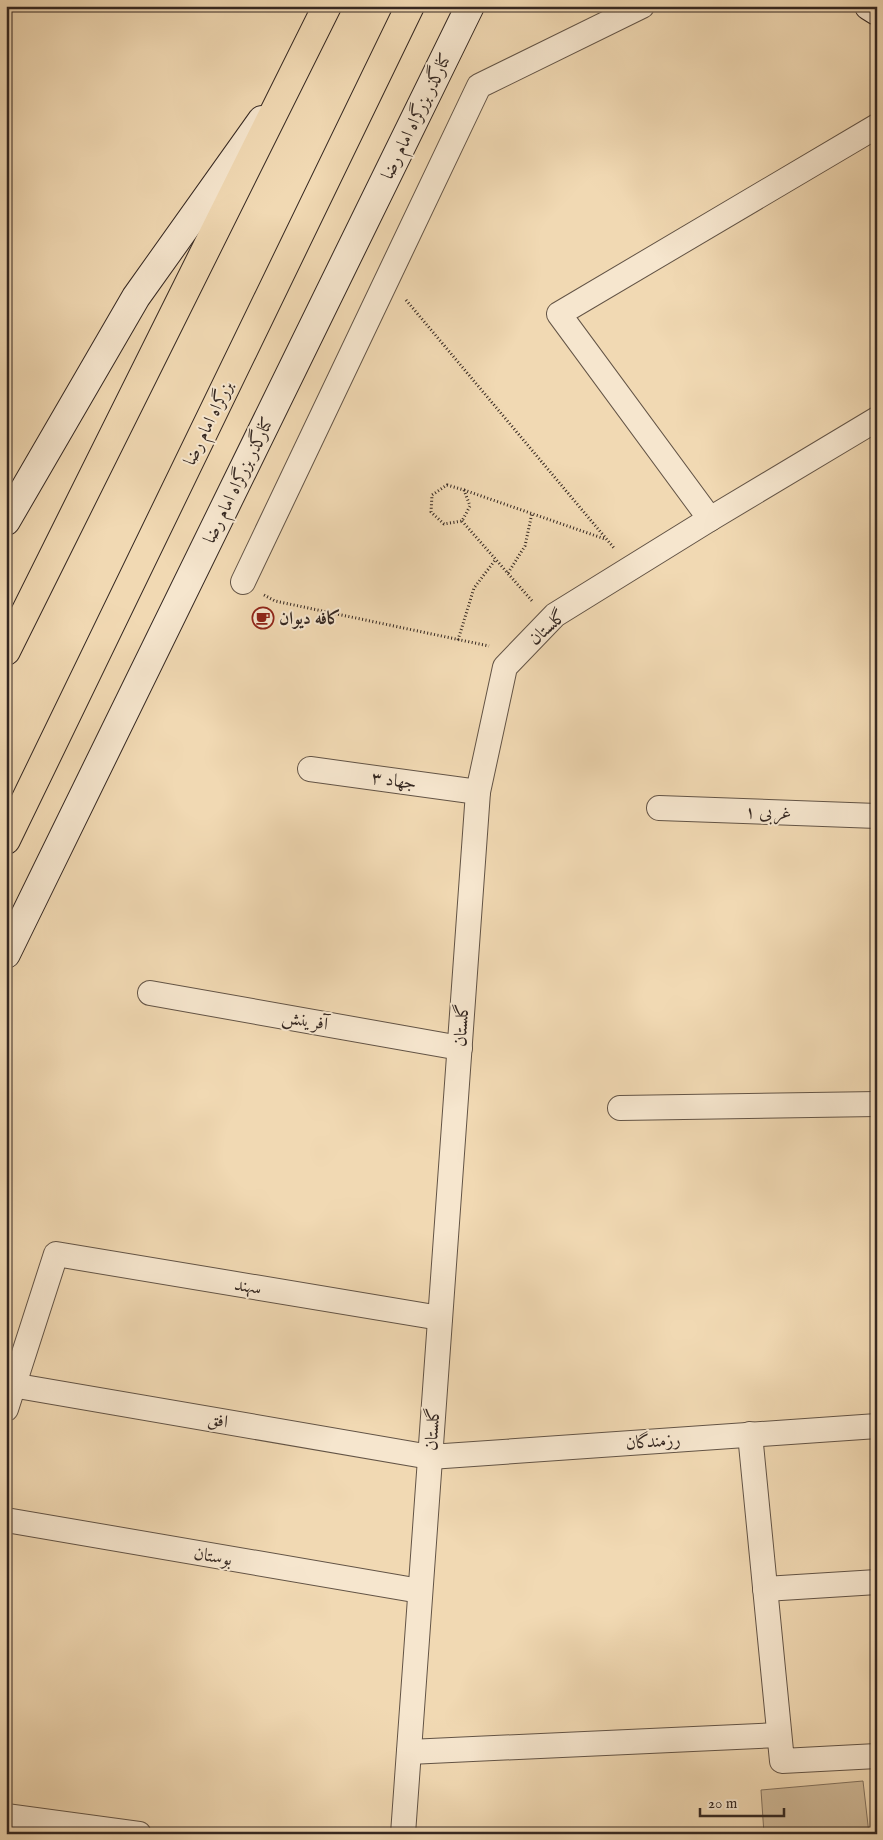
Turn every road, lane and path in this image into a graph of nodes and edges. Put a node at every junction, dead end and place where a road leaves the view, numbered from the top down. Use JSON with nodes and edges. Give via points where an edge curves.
{"nodes":[{"id":1,"x":327,"y":6,"type":"edge"},
{"id":2,"x":410,"y":6,"type":"edge"},
{"id":3,"x":470,"y":6,"type":"edge"},
{"id":4,"x":642,"y":6,"type":"edge"},
{"id":5,"x":869,"y":6,"type":"edge"},
{"id":6,"x":877,"y":11,"type":"edge"},
{"id":7,"x":296,"y":71,"type":"junction"},
{"id":8,"x":877,"y":126,"type":"edge"},
{"id":9,"x":388,"y":279,"type":"junction"},
{"id":10,"x":877,"y":419,"type":"edge"},
{"id":11,"x":464,"y":490,"type":"junction"},
{"id":12,"x":532,"y":513,"type":"junction"},
{"id":13,"x":710,"y":519,"type":"junction"},
{"id":14,"x":6,"y":521,"type":"edge"},
{"id":15,"x":462,"y":521,"type":"junction"},
{"id":16,"x":606,"y":539,"type":"junction"},
{"id":17,"x":496,"y":560,"type":"junction"},
{"id":18,"x":631,"y":568,"type":"junction"},
{"id":19,"x":508,"y":573,"type":"junction"},
{"id":20,"x":243,"y":582,"type":"joint"},
{"id":21,"x":550,"y":621,"type":"junction"},
{"id":22,"x":458,"y":640,"type":"junction"},
{"id":23,"x":6,"y":650,"type":"edge"},
{"id":24,"x":519,"y":653,"type":"junction"},
{"id":25,"x":310,"y":769,"type":"dead end"},
{"id":26,"x":478,"y":792,"type":"junction"},
{"id":27,"x":659,"y":808,"type":"dead end"},
{"id":28,"x":877,"y":816,"type":"edge"},
{"id":29,"x":6,"y":840,"type":"edge"},
{"id":30,"x":6,"y":954,"type":"edge"},
{"id":31,"x":150,"y":993,"type":"dead end"},
{"id":32,"x":460,"y":1048,"type":"junction"},
{"id":33,"x":877,"y":1104,"type":"edge"},
{"id":34,"x":620,"y":1108,"type":"dead end"},
{"id":35,"x":440,"y":1318,"type":"junction"},
{"id":36,"x":10,"y":1384,"type":"edge"},
{"id":37,"x":6,"y":1410,"type":"edge"},
{"id":38,"x":877,"y":1426,"type":"edge"},
{"id":39,"x":750,"y":1434,"type":"junction"},
{"id":40,"x":430,"y":1457,"type":"junction"},
{"id":41,"x":6,"y":1520,"type":"edge"},
{"id":42,"x":877,"y":1582,"type":"edge"},
{"id":43,"x":765,"y":1589,"type":"junction"},
{"id":44,"x":420,"y":1591,"type":"junction"},
{"id":45,"x":778,"y":1735,"type":"junction"},
{"id":46,"x":409,"y":1752,"type":"junction"},
{"id":47,"x":877,"y":1756,"type":"edge"},
{"id":48,"x":6,"y":1816,"type":"edge"},
{"id":49,"x":139,"y":1834,"type":"edge"},
{"id":50,"x":403,"y":1834,"type":"edge"}],
"edges":[{"from":1,"to":7,"type":"highway"},
{"from":2,"to":29,"type":"highway","name":"بزرگراه امام رضا"},
{"from":3,"to":30,"type":"main road","name":"کنارگذر بزرگراه امام رضا"},
{"from":4,"to":9,"type":"street","via":[[479,86]]},
{"from":5,"to":6,"type":"main road"},
{"from":7,"to":14,"type":"main road","via":[[136,297]]},
{"from":7,"to":23,"type":"highway"},
{"from":8,"to":13,"type":"street","via":[[558,314]]},
{"from":9,"to":16,"type":"path"},
{"from":9,"to":20,"type":"street"},
{"from":10,"to":13,"type":"street","name":"گلستان"},
{"from":11,"to":12,"type":"path"},
{"from":11,"to":15,"type":"path","via":[[470,506]]},
{"from":11,"to":15,"type":"path","via":[[447,485],[432,495],[431,512],[444,524]]},
{"from":12,"to":16,"type":"path"},
{"from":12,"to":19,"type":"path","via":[[525,546]]},
{"from":13,"to":18,"type":"street","name":"گلستان"},
{"from":15,"to":17,"type":"path"},
{"from":16,"to":18,"type":"path"},
{"from":17,"to":19,"type":"path"},
{"from":17,"to":22,"type":"path","via":[[474,588]]},
{"from":18,"to":21,"type":"street","name":"گلستان"},
{"from":19,"to":21,"type":"path"},
{"from":20,"to":22,"type":"path","via":[[275,602]]},
{"from":21,"to":24,"type":"street","name":"گلستان"},
{"from":22,"to":24,"type":"path"},
{"from":24,"to":26,"type":"street","name":"گلستان","via":[[505,667]]},
{"from":25,"to":26,"type":"street","name":"جهاد ۳"},
{"from":26,"to":32,"type":"street","name":"گلستان"},
{"from":27,"to":28,"type":"street","name":"غربی ۱"},
{"from":31,"to":32,"type":"street","name":"آفرینش"},
{"from":32,"to":35,"type":"street","name":"گلستان"},
{"from":33,"to":34,"type":"street"},
{"from":35,"to":36,"type":"street","name":"سهند","via":[[56,1254]]},
{"from":35,"to":40,"type":"street","name":"گلستان"},
{"from":36,"to":37,"type":"street"},
{"from":36,"to":40,"type":"street","name":"افق"},
{"from":38,"to":39,"type":"street","name":"رزمندگان"},
{"from":39,"to":40,"type":"street","name":"رزمندگان"},
{"from":39,"to":43,"type":"street"},
{"from":40,"to":44,"type":"street","name":"گلستان"},
{"from":41,"to":44,"type":"street","name":"بوستان"},
{"from":42,"to":43,"type":"street"},
{"from":43,"to":45,"type":"street"},
{"from":44,"to":46,"type":"street","name":"گلستان"},
{"from":45,"to":46,"type":"street"},
{"from":45,"to":47,"type":"street","via":[[782,1761]]},
{"from":46,"to":50,"type":"street","name":"گلستان"},
{"from":48,"to":49,"type":"street"}]}
